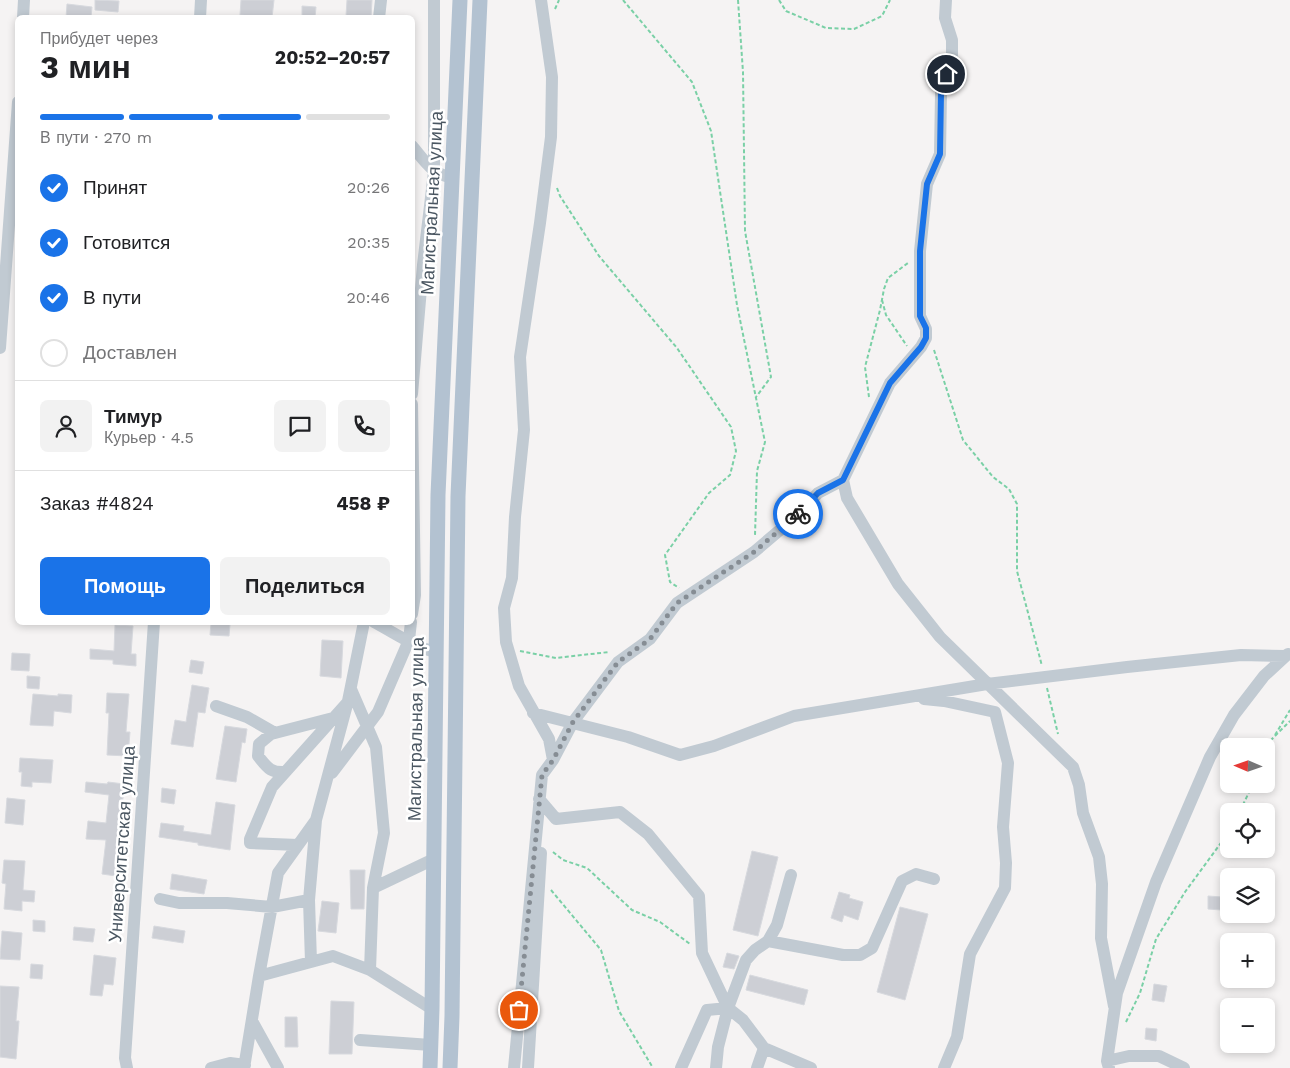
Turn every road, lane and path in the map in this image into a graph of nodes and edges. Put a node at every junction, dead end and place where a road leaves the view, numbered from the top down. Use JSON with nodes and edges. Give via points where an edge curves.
{"nodes":[{"id":1,"x":24,"y":0,"type":"edge"},
{"id":2,"x":202,"y":0,"type":"edge"},
{"id":3,"x":381,"y":0,"type":"edge"},
{"id":4,"x":434,"y":0,"type":"edge"},
{"id":5,"x":460,"y":0,"type":"edge"},
{"id":6,"x":480,"y":0,"type":"edge"},
{"id":7,"x":541,"y":0,"type":"edge"},
{"id":8,"x":622,"y":0,"type":"edge"},
{"id":9,"x":738,"y":0,"type":"edge"},
{"id":10,"x":779,"y":0,"type":"edge"},
{"id":11,"x":890,"y":0,"type":"edge"},
{"id":12,"x":946,"y":0,"type":"edge"},
{"id":13,"x":23,"y":15,"type":"edge"},
{"id":14,"x":200,"y":15,"type":"edge"},
{"id":15,"x":379,"y":15,"type":"edge"},
{"id":16,"x":15,"y":143,"type":"edge"},
{"id":17,"x":415,"y":150,"type":"edge"},
{"id":18,"x":434,"y":172,"type":"junction"},
{"id":19,"x":452,"y":177,"type":"junction"},
{"id":20,"x":557,"y":188,"type":"dead end"},
{"id":21,"x":920,"y":251,"type":"junction"},
{"id":22,"x":882,"y":298,"type":"junction"},
{"id":23,"x":926,"y":338,"type":"junction"},
{"id":24,"x":0,"y":348,"type":"edge"},
{"id":25,"x":914,"y":356,"type":"junction"},
{"id":26,"x":415,"y":359,"type":"edge"},
{"id":27,"x":869,"y":397,"type":"dead end"},
{"id":28,"x":756,"y":398,"type":"junction"},
{"id":29,"x":843,"y":480,"type":"junction"},
{"id":30,"x":754,"y":552,"type":"junction"},
{"id":31,"x":689,"y":595,"type":"junction"},
{"id":32,"x":154,"y":625,"type":"edge"},
{"id":33,"x":363,"y":625,"type":"edge"},
{"id":34,"x":380,"y":625,"type":"edge"},
{"id":35,"x":411,"y":625,"type":"edge"},
{"id":36,"x":409,"y":640,"type":"junction"},
{"id":37,"x":508,"y":648,"type":"junction"},
{"id":38,"x":617,"y":650,"type":"dead end"},
{"id":39,"x":436,"y":652,"type":"junction"},
{"id":40,"x":1288,"y":654,"type":"edge"},
{"id":41,"x":1044,"y":677,"type":"junction"},
{"id":42,"x":987,"y":684,"type":"junction"},
{"id":43,"x":350,"y":695,"type":"junction"},
{"id":44,"x":910,"y":697,"type":"junction"},
{"id":45,"x":216,"y":706,"type":"dead end"},
{"id":46,"x":1290,"y":710,"type":"edge"},
{"id":47,"x":995,"y":712,"type":"junction"},
{"id":48,"x":533,"y":713,"type":"junction"},
{"id":49,"x":333,"y":718,"type":"junction"},
{"id":50,"x":1290,"y":721,"type":"edge"},
{"id":51,"x":573,"y":722,"type":"junction"},
{"id":52,"x":1028,"y":725,"type":"junction"},
{"id":53,"x":367,"y":727,"type":"junction"},
{"id":54,"x":275,"y":734,"type":"junction"},
{"id":55,"x":1273,"y":738,"type":"edge"},
{"id":56,"x":1273,"y":738,"type":"edge"},
{"id":57,"x":1064,"y":758,"type":"junction"},
{"id":58,"x":553,"y":760,"type":"junction"},
{"id":59,"x":285,"y":772,"type":"junction"},
{"id":60,"x":328,"y":778,"type":"junction"},
{"id":61,"x":539,"y":799,"type":"junction"},
{"id":62,"x":316,"y":820,"type":"junction"},
{"id":63,"x":537,"y":820,"type":"junction"},
{"id":64,"x":541,"y":843,"type":"junction"},
{"id":65,"x":1220,"y":844,"type":"edge"},
{"id":66,"x":298,"y":845,"type":"junction"},
{"id":67,"x":434,"y":859,"type":"junction"},
{"id":68,"x":791,"y":875,"type":"dead end"},
{"id":69,"x":541,"y":877,"type":"junction"},
{"id":70,"x":934,"y":879,"type":"dead end"},
{"id":71,"x":373,"y":888,"type":"junction"},
{"id":72,"x":160,"y":899,"type":"dead end"},
{"id":73,"x":309,"y":900,"type":"junction"},
{"id":74,"x":272,"y":907,"type":"junction"},
{"id":75,"x":768,"y":941,"type":"junction"},
{"id":76,"x":702,"y":953,"type":"junction"},
{"id":77,"x":311,"y":962,"type":"junction"},
{"id":78,"x":370,"y":970,"type":"junction"},
{"id":79,"x":258,"y":976,"type":"junction"},
{"id":80,"x":1114,"y":1006,"type":"junction"},
{"id":81,"x":728,"y":1008,"type":"junction"},
{"id":82,"x":432,"y":1009,"type":"junction"},
{"id":83,"x":252,"y":1021,"type":"junction"},
{"id":84,"x":1124,"y":1027,"type":"dead end"},
{"id":85,"x":360,"y":1040,"type":"dead end"},
{"id":86,"x":430,"y":1045,"type":"junction"},
{"id":87,"x":764,"y":1048,"type":"junction"},
{"id":88,"x":1108,"y":1064,"type":"edge"},
{"id":89,"x":244,"y":1067,"type":"edge"},
{"id":90,"x":127,"y":1068,"type":"edge"},
{"id":91,"x":211,"y":1068,"type":"edge"},
{"id":92,"x":278,"y":1068,"type":"edge"},
{"id":93,"x":430,"y":1068,"type":"edge"},
{"id":94,"x":450,"y":1068,"type":"edge"},
{"id":95,"x":514,"y":1068,"type":"edge"},
{"id":96,"x":528,"y":1068,"type":"edge"},
{"id":97,"x":653,"y":1068,"type":"edge"},
{"id":98,"x":681,"y":1068,"type":"edge"},
{"id":99,"x":716,"y":1068,"type":"edge"},
{"id":100,"x":757,"y":1068,"type":"edge"},
{"id":101,"x":811,"y":1068,"type":"edge"},
{"id":102,"x":944,"y":1068,"type":"edge"},
{"id":103,"x":1184,"y":1068,"type":"edge"}],
"edges":[{"from":1,"to":13,"type":"street"},
{"from":2,"to":14,"type":"street"},
{"from":3,"to":15,"type":"street"},
{"from":4,"to":18,"type":"street"},
{"from":5,"to":19,"type":"main road","name":"Магистральная улица"},
{"from":6,"to":94,"type":"main road","via":[[458,496]]},
{"from":7,"to":37,"type":"street","via":[[552,77],[551,137],[520,358],[524,430],[514,517],[512,578],[504,608]]},
{"from":8,"to":28,"type":"path","via":[[692,82],[711,131],[737,305]]},
{"from":9,"to":28,"type":"path","via":[[743,72],[745,231],[772,377]]},
{"from":10,"to":11,"type":"path","via":[[786,11],[826,28],[854,29],[882,16]]},
{"from":12,"to":21,"type":"street","via":[[945,18],[952,40],[952,56],[941,93],[940,154],[927,184]]},
{"from":16,"to":24,"type":"street"},
{"from":17,"to":18,"type":"street"},
{"from":18,"to":19,"type":"street"},
{"from":18,"to":26,"type":"street"},
{"from":19,"to":39,"type":"main road","name":"Магистральная улица","via":[[438,495]]},
{"from":20,"to":31,"type":"path","via":[[600,256],[677,348],[731,427],[736,451],[730,475],[710,493],[665,555],[670,582]]},
{"from":21,"to":22,"type":"path","via":[[888,278]]},
{"from":21,"to":23,"type":"street","via":[[920,316],[926,328]]},
{"from":22,"to":25,"type":"path","via":[[886,315]]},
{"from":22,"to":27,"type":"path","via":[[865,367]]},
{"from":23,"to":25,"type":"street"},
{"from":23,"to":41,"type":"path","via":[[932,343],[963,440],[1018,504],[1017,571]]},
{"from":25,"to":29,"type":"street","via":[[890,383]]},
{"from":28,"to":30,"type":"path","via":[[765,442],[757,471]]},
{"from":29,"to":30,"type":"street","via":[[818,493],[800,513]]},
{"from":29,"to":42,"type":"street","via":[[847,498],[898,584],[940,637]]},
{"from":30,"to":31,"type":"street"},
{"from":31,"to":51,"type":"street","via":[[677,603],[650,639],[618,662]]},
{"from":32,"to":90,"type":"street","name":"Университетская улица","via":[[125,1058]]},
{"from":33,"to":43,"type":"street"},
{"from":34,"to":36,"type":"street"},
{"from":35,"to":36,"type":"street"},
{"from":36,"to":39,"type":"street","via":[[424,650]]},
{"from":36,"to":53,"type":"street","via":[[378,712]]},
{"from":37,"to":38,"type":"path","via":[[556,658]]},
{"from":37,"to":48,"type":"street","via":[[519,686]]},
{"from":39,"to":67,"type":"main road","name":"Магистральная улица"},
{"from":40,"to":41,"type":"street","via":[[1241,655]]},
{"from":40,"to":80,"type":"street","via":[[1264,676],[1234,715],[1210,757],[1156,882]]},
{"from":41,"to":42,"type":"street"},
{"from":41,"to":57,"type":"path"},
{"from":42,"to":44,"type":"street"},
{"from":42,"to":52,"type":"street"},
{"from":43,"to":49,"type":"street"},
{"from":43,"to":53,"type":"street"},
{"from":43,"to":60,"type":"street"},
{"from":44,"to":47,"type":"street"},
{"from":44,"to":51,"type":"street","via":[[794,716],[680,755]]},
{"from":45,"to":54,"type":"street","via":[[247,717]]},
{"from":46,"to":55,"type":"path"},
{"from":47,"to":52,"type":"street"},
{"from":47,"to":102,"type":"street","via":[[1008,764],[1003,827],[1005,888],[970,954],[957,1037]]},
{"from":48,"to":51,"type":"street"},
{"from":48,"to":58,"type":"street","via":[[549,740]]},
{"from":49,"to":54,"type":"street"},
{"from":49,"to":59,"type":"street"},
{"from":50,"to":56,"type":"path"},
{"from":51,"to":58,"type":"street"},
{"from":52,"to":57,"type":"street"},
{"from":53,"to":60,"type":"street"},
{"from":53,"to":71,"type":"street","via":[[376,747],[384,833]]},
{"from":54,"to":59,"type":"street","via":[[259,744],[258,756],[267,768]]},
{"from":57,"to":80,"type":"street","via":[[1073,768],[1083,813],[1099,857],[1101,938]]},
{"from":58,"to":61,"type":"street","via":[[542,775]]},
{"from":59,"to":66,"type":"street","via":[[272,787],[250,843]]},
{"from":60,"to":62,"type":"street"},
{"from":61,"to":63,"type":"street"},
{"from":61,"to":76,"type":"street","via":[[556,819],[620,812],[648,834],[699,896]]},
{"from":62,"to":66,"type":"street"},
{"from":62,"to":73,"type":"street"},
{"from":63,"to":64,"type":"street"},
{"from":63,"to":95,"type":"street"},
{"from":64,"to":69,"type":"street"},
{"from":64,"to":76,"type":"path","via":[[563,860],[587,868],[632,910],[660,922]]},
{"from":65,"to":84,"type":"path","via":[[1156,939],[1140,993]]},
{"from":66,"to":74,"type":"street","via":[[278,873]]},
{"from":67,"to":71,"type":"street"},
{"from":67,"to":82,"type":"main road","name":"Магистральная улица"},
{"from":68,"to":75,"type":"street","via":[[777,925]]},
{"from":69,"to":96,"type":"street"},
{"from":69,"to":97,"type":"path","via":[[602,950],[619,1011]]},
{"from":70,"to":75,"type":"street","via":[[916,874],[902,881],[872,948],[860,955],[843,955]]},
{"from":71,"to":78,"type":"street"},
{"from":72,"to":74,"type":"street","via":[[180,903]]},
{"from":73,"to":74,"type":"street"},
{"from":73,"to":77,"type":"street"},
{"from":74,"to":79,"type":"street"},
{"from":75,"to":81,"type":"street","via":[[746,960]]},
{"from":76,"to":81,"type":"street"},
{"from":77,"to":78,"type":"street","via":[[333,956]]},
{"from":77,"to":79,"type":"street"},
{"from":78,"to":82,"type":"street"},
{"from":79,"to":83,"type":"street"},
{"from":80,"to":88,"type":"street"},
{"from":81,"to":87,"type":"street","via":[[743,1020]]},
{"from":81,"to":98,"type":"street","via":[[707,1010]]},
{"from":81,"to":99,"type":"street"},
{"from":82,"to":86,"type":"main road","name":"Магистральная улица"},
{"from":83,"to":89,"type":"street"},
{"from":83,"to":92,"type":"street"},
{"from":85,"to":86,"type":"street"},
{"from":86,"to":93,"type":"main road","name":"Магистральная улица"},
{"from":87,"to":100,"type":"street"},
{"from":87,"to":101,"type":"street"},
{"from":88,"to":103,"type":"street","via":[[1129,1056],[1159,1056]]},
{"from":89,"to":91,"type":"street","via":[[230,1063]]}]}
